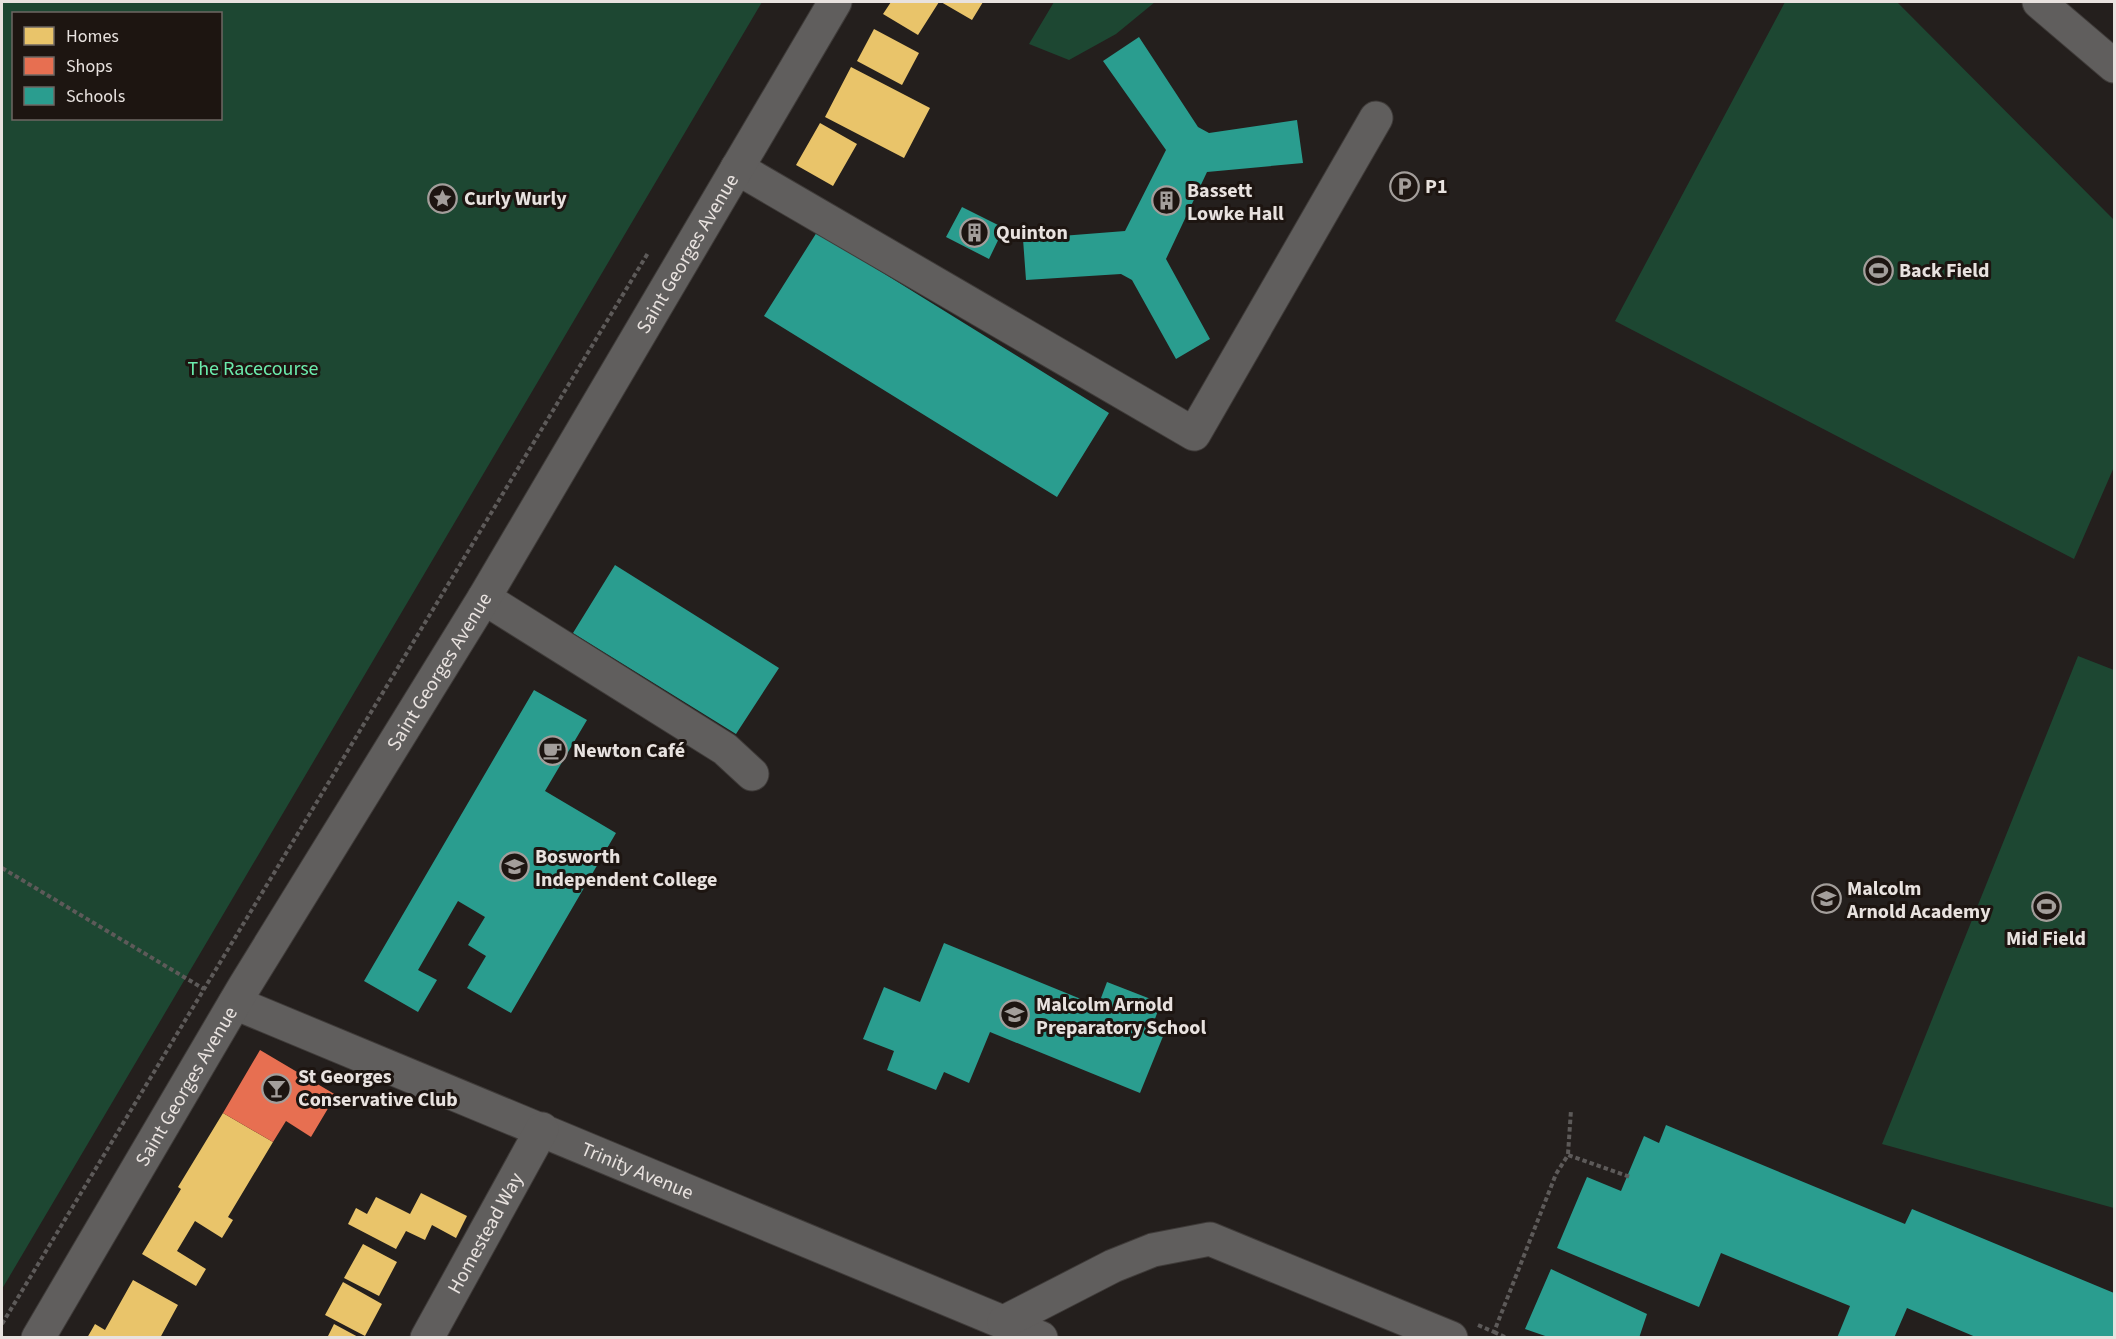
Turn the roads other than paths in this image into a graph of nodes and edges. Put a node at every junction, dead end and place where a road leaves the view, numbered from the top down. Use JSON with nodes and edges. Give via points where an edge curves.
{"nodes":[{"id":1,"x":835,"y":2,"type":"edge"},
{"id":2,"x":2039,"y":2,"type":"edge"},
{"id":3,"x":2115,"y":66,"type":"edge"},
{"id":4,"x":1376,"y":118,"type":"dead end"},
{"id":5,"x":737,"y":168,"type":"junction"},
{"id":6,"x":484,"y":598,"type":"junction"},
{"id":7,"x":752,"y":774,"type":"dead end"},
{"id":8,"x":235,"y":1003,"type":"junction"},
{"id":9,"x":542,"y":1130,"type":"junction"},
{"id":10,"x":1004,"y":1322,"type":"junction"},
{"id":11,"x":1462,"y":1330,"type":"edge"},
{"id":12,"x":38,"y":1338,"type":"edge"},
{"id":13,"x":428,"y":1338,"type":"edge"},
{"id":14,"x":1041,"y":1338,"type":"edge"}],
"edges":[{"from":1,"to":5,"type":"street","name":"Saint Georges Avenue"},
{"from":2,"to":3,"type":"street"},
{"from":4,"to":5,"type":"street","via":[[1194,434]]},
{"from":5,"to":6,"type":"street","name":"Saint Georges Avenue"},
{"from":6,"to":7,"type":"street","via":[[725,749]]},
{"from":6,"to":8,"type":"street","name":"Saint Georges Avenue"},
{"from":8,"to":9,"type":"street","name":"Trinity Avenue"},
{"from":8,"to":12,"type":"street","name":"Saint Georges Avenue"},
{"from":9,"to":10,"type":"street","name":"Trinity Avenue"},
{"from":9,"to":13,"type":"street","name":"Homestead Way"},
{"from":10,"to":11,"type":"street","via":[[1113,1266],[1153,1250],[1210,1239]]},
{"from":10,"to":14,"type":"street","name":"Trinity Avenue"}]}
